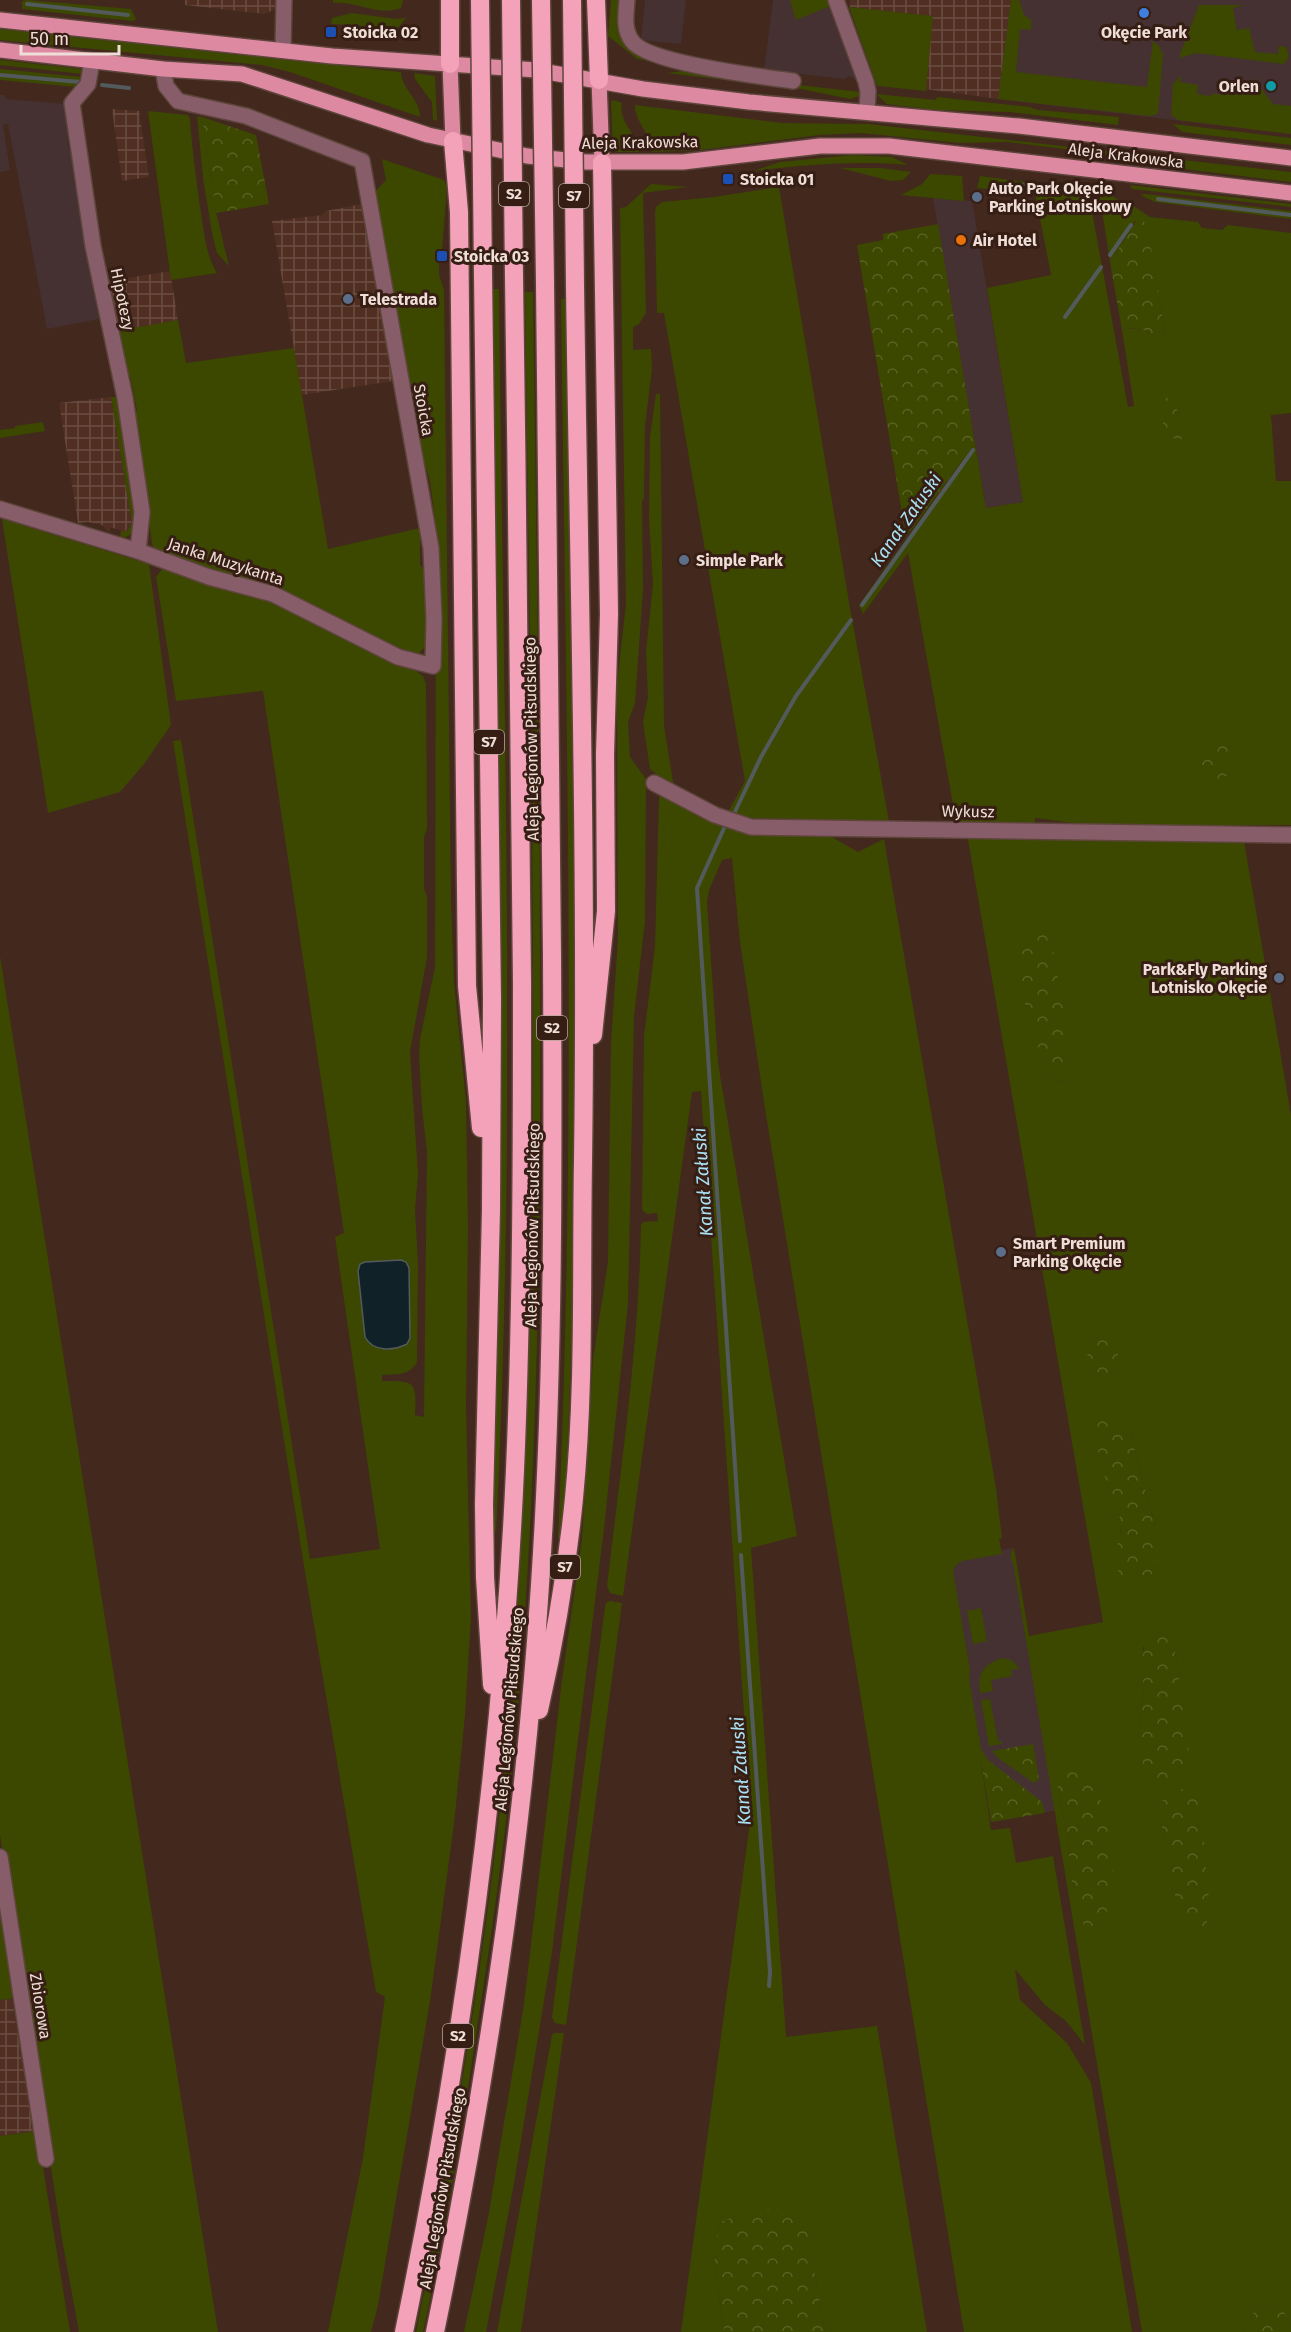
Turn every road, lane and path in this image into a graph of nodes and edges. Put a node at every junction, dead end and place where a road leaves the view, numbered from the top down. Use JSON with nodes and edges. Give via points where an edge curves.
{"nodes":[{"id":1,"x":284,"y":0,"type":"edge"},
{"id":2,"x":450,"y":0,"type":"edge"},
{"id":3,"x":480,"y":0,"type":"edge"},
{"id":4,"x":511,"y":0,"type":"edge"},
{"id":5,"x":541,"y":0,"type":"edge"},
{"id":6,"x":572,"y":0,"type":"edge"},
{"id":7,"x":596,"y":0,"type":"edge"},
{"id":8,"x":627,"y":0,"type":"edge"},
{"id":9,"x":836,"y":0,"type":"edge"},
{"id":10,"x":0,"y":20,"type":"edge"},
{"id":11,"x":0,"y":50,"type":"edge"},
{"id":12,"x":283,"y":50,"type":"junction"},
{"id":13,"x":92,"y":61,"type":"junction"},
{"id":14,"x":450,"y":64,"type":"junction"},
{"id":15,"x":162,"y":69,"type":"junction"},
{"id":16,"x":599,"y":80,"type":"junction"},
{"id":17,"x":793,"y":81,"type":"dead end"},
{"id":18,"x":867,"y":112,"type":"junction"},
{"id":19,"x":453,"y":141,"type":"junction"},
{"id":20,"x":1291,"y":158,"type":"edge"},
{"id":21,"x":602,"y":163,"type":"junction"},
{"id":22,"x":1291,"y":193,"type":"edge"},
{"id":23,"x":0,"y":509,"type":"edge"},
{"id":24,"x":138,"y":551,"type":"junction"},
{"id":25,"x":433,"y":666,"type":"joint"},
{"id":26,"x":654,"y":783,"type":"dead end"},
{"id":27,"x":1291,"y":835,"type":"edge"},
{"id":28,"x":584,"y":1090,"type":"junction"},
{"id":29,"x":491,"y":1210,"type":"junction"},
{"id":30,"x":495,"y":1738,"type":"junction"},
{"id":31,"x":524,"y":1773,"type":"junction"},
{"id":32,"x":0,"y":1857,"type":"edge"},
{"id":33,"x":46,"y":2159,"type":"dead end"},
{"id":34,"x":404,"y":2332,"type":"edge"},
{"id":35,"x":435,"y":2332,"type":"edge"}],
"edges":[{"from":1,"to":12,"type":"street"},
{"from":2,"to":14,"type":"highway"},
{"from":3,"to":29,"type":"highway","number":"S7","bridge":true},
{"from":4,"to":30,"type":"highway","name":"Aleja Legionów Piłsudskiego","number":"S2","bridge":true,"via":[[522,1208],[515,1473]]},
{"from":5,"to":31,"type":"highway","name":"Aleja Legionów Piłsudskiego","number":"S2","bridge":true,"via":[[553,1114],[550,1372],[540,1586]]},
{"from":6,"to":28,"type":"highway","number":"S7","bridge":true},
{"from":7,"to":16,"type":"highway"},
{"from":8,"to":17,"type":"street","via":[[629,35],[644,50],[705,67]]},
{"from":9,"to":18,"type":"street","via":[[866,81]]},
{"from":10,"to":12,"type":"main road","name":"Aleja Krakowska"},
{"from":11,"to":13,"type":"main road","name":"Aleja Krakowska"},
{"from":12,"to":14,"type":"main road","name":"Aleja Krakowska"},
{"from":13,"to":15,"type":"main road","name":"Aleja Krakowska"},
{"from":13,"to":24,"type":"street","name":"Hipotezy","via":[[88,84],[72,103],[93,246],[125,398],[139,490],[142,518]]},
{"from":14,"to":16,"type":"main road","name":"Aleja Krakowska","via":[[536,70]]},
{"from":14,"to":19,"type":"main road"},
{"from":15,"to":19,"type":"main road","name":"Aleja Krakowska","via":[[242,74]]},
{"from":15,"to":25,"type":"street","name":"Stoicka","via":[[166,87],[178,101],[246,116],[362,161],[431,548]]},
{"from":16,"to":18,"type":"main road","name":"Aleja Krakowska","via":[[749,102]]},
{"from":16,"to":21,"type":"main road"},
{"from":18,"to":20,"type":"main road","name":"Aleja Krakowska"},
{"from":19,"to":21,"type":"main road","name":"Aleja Krakowska","via":[[527,156]]},
{"from":19,"to":29,"type":"highway","via":[[459,212],[467,986]]},
{"from":21,"to":22,"type":"main road","name":"Aleja Krakowska","via":[[703,160],[820,146],[889,146]]},
{"from":21,"to":28,"type":"highway","via":[[609,614],[606,911]]},
{"from":23,"to":24,"type":"street","name":"Janka Muzykanta"},
{"from":24,"to":25,"type":"street","name":"Janka Muzykanta","via":[[209,577],[273,594],[398,657]]},
{"from":26,"to":27,"type":"street","name":"Wykusz","via":[[715,815],[751,827]]},
{"from":28,"to":31,"type":"highway","number":"S7","via":[[574,1495],[554,1645]]},
{"from":29,"to":30,"type":"highway","number":"S7","via":[[484,1504]]},
{"from":30,"to":34,"type":"highway","name":"Aleja Legionów Piłsudskiego","number":"S2","via":[[457,2046]]},
{"from":31,"to":35,"type":"highway","name":"Aleja Legionów Piłsudskiego","number":"S2","via":[[494,2010]]},
{"from":32,"to":33,"type":"street","name":"Zbiorowa"}]}
